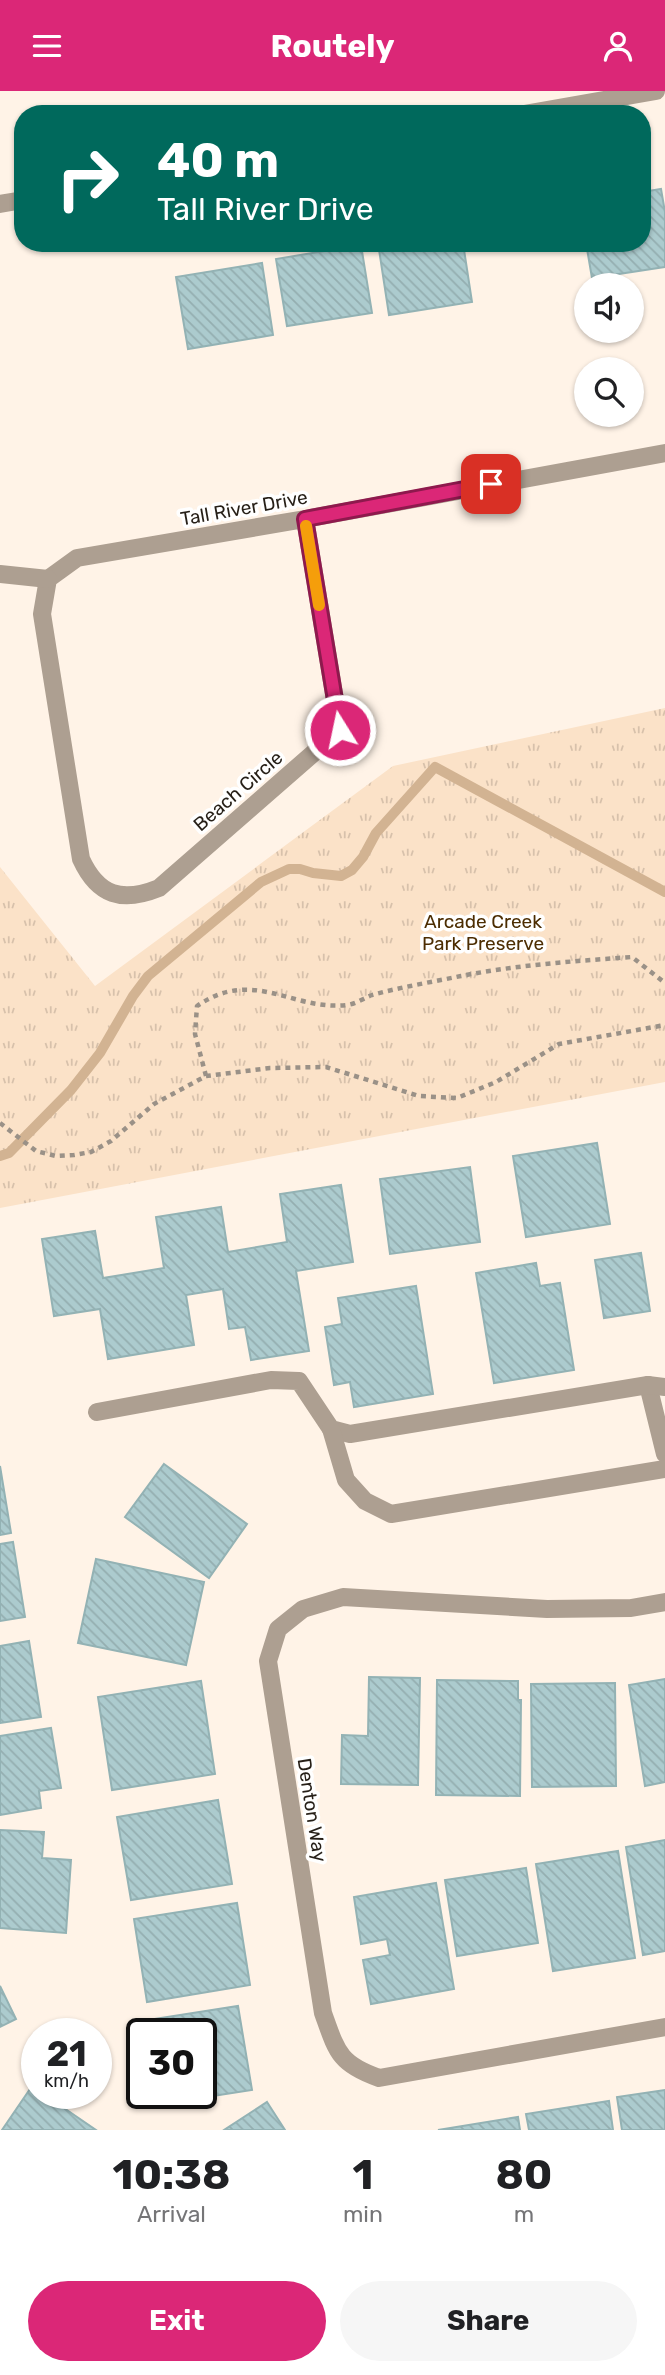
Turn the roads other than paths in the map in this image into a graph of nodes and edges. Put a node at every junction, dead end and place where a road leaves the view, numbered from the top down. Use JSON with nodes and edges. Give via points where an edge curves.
{"nodes":[{"id":1,"x":656,"y":91,"type":"edge"},
{"id":2,"x":576,"y":105,"type":"edge"},
{"id":3,"x":665,"y":453,"type":"edge"},
{"id":4,"x":305,"y":519,"type":"junction"},
{"id":5,"x":0,"y":574,"type":"edge"},
{"id":6,"x":48,"y":579,"type":"junction"},
{"id":7,"x":656,"y":1386,"type":"edge"},
{"id":8,"x":97,"y":1412,"type":"dead end"},
{"id":9,"x":331,"y":1429,"type":"junction"},
{"id":10,"x":665,"y":1454,"type":"edge"},
{"id":11,"x":665,"y":1469,"type":"edge"},
{"id":12,"x":665,"y":1602,"type":"edge"},
{"id":13,"x":665,"y":2027,"type":"edge"}],
"edges":[{"from":1,"to":2,"type":"street"},
{"from":3,"to":4,"type":"street","name":"Tall River Drive"},
{"from":4,"to":6,"type":"street","name":"Tall River Drive","via":[[77,558]]},
{"from":4,"to":6,"type":"street","name":"Beach Circle","via":[[340,730],[159,888],[140,896],[106,891],[89,876],[81,859],[42,614]]},
{"from":5,"to":6,"type":"street"},
{"from":7,"to":9,"type":"street","via":[[350,1434]]},
{"from":7,"to":10,"type":"street"},
{"from":8,"to":9,"type":"street","via":[[271,1380],[299,1381]]},
{"from":9,"to":11,"type":"street","via":[[346,1480],[365,1501],[391,1514]]},
{"from":12,"to":13,"type":"street","name":"Denton Way","via":[[632,1608],[547,1609],[343,1597],[303,1609],[278,1629],[268,1661],[323,2013],[337,2051],[355,2070],[379,2078]]}]}
